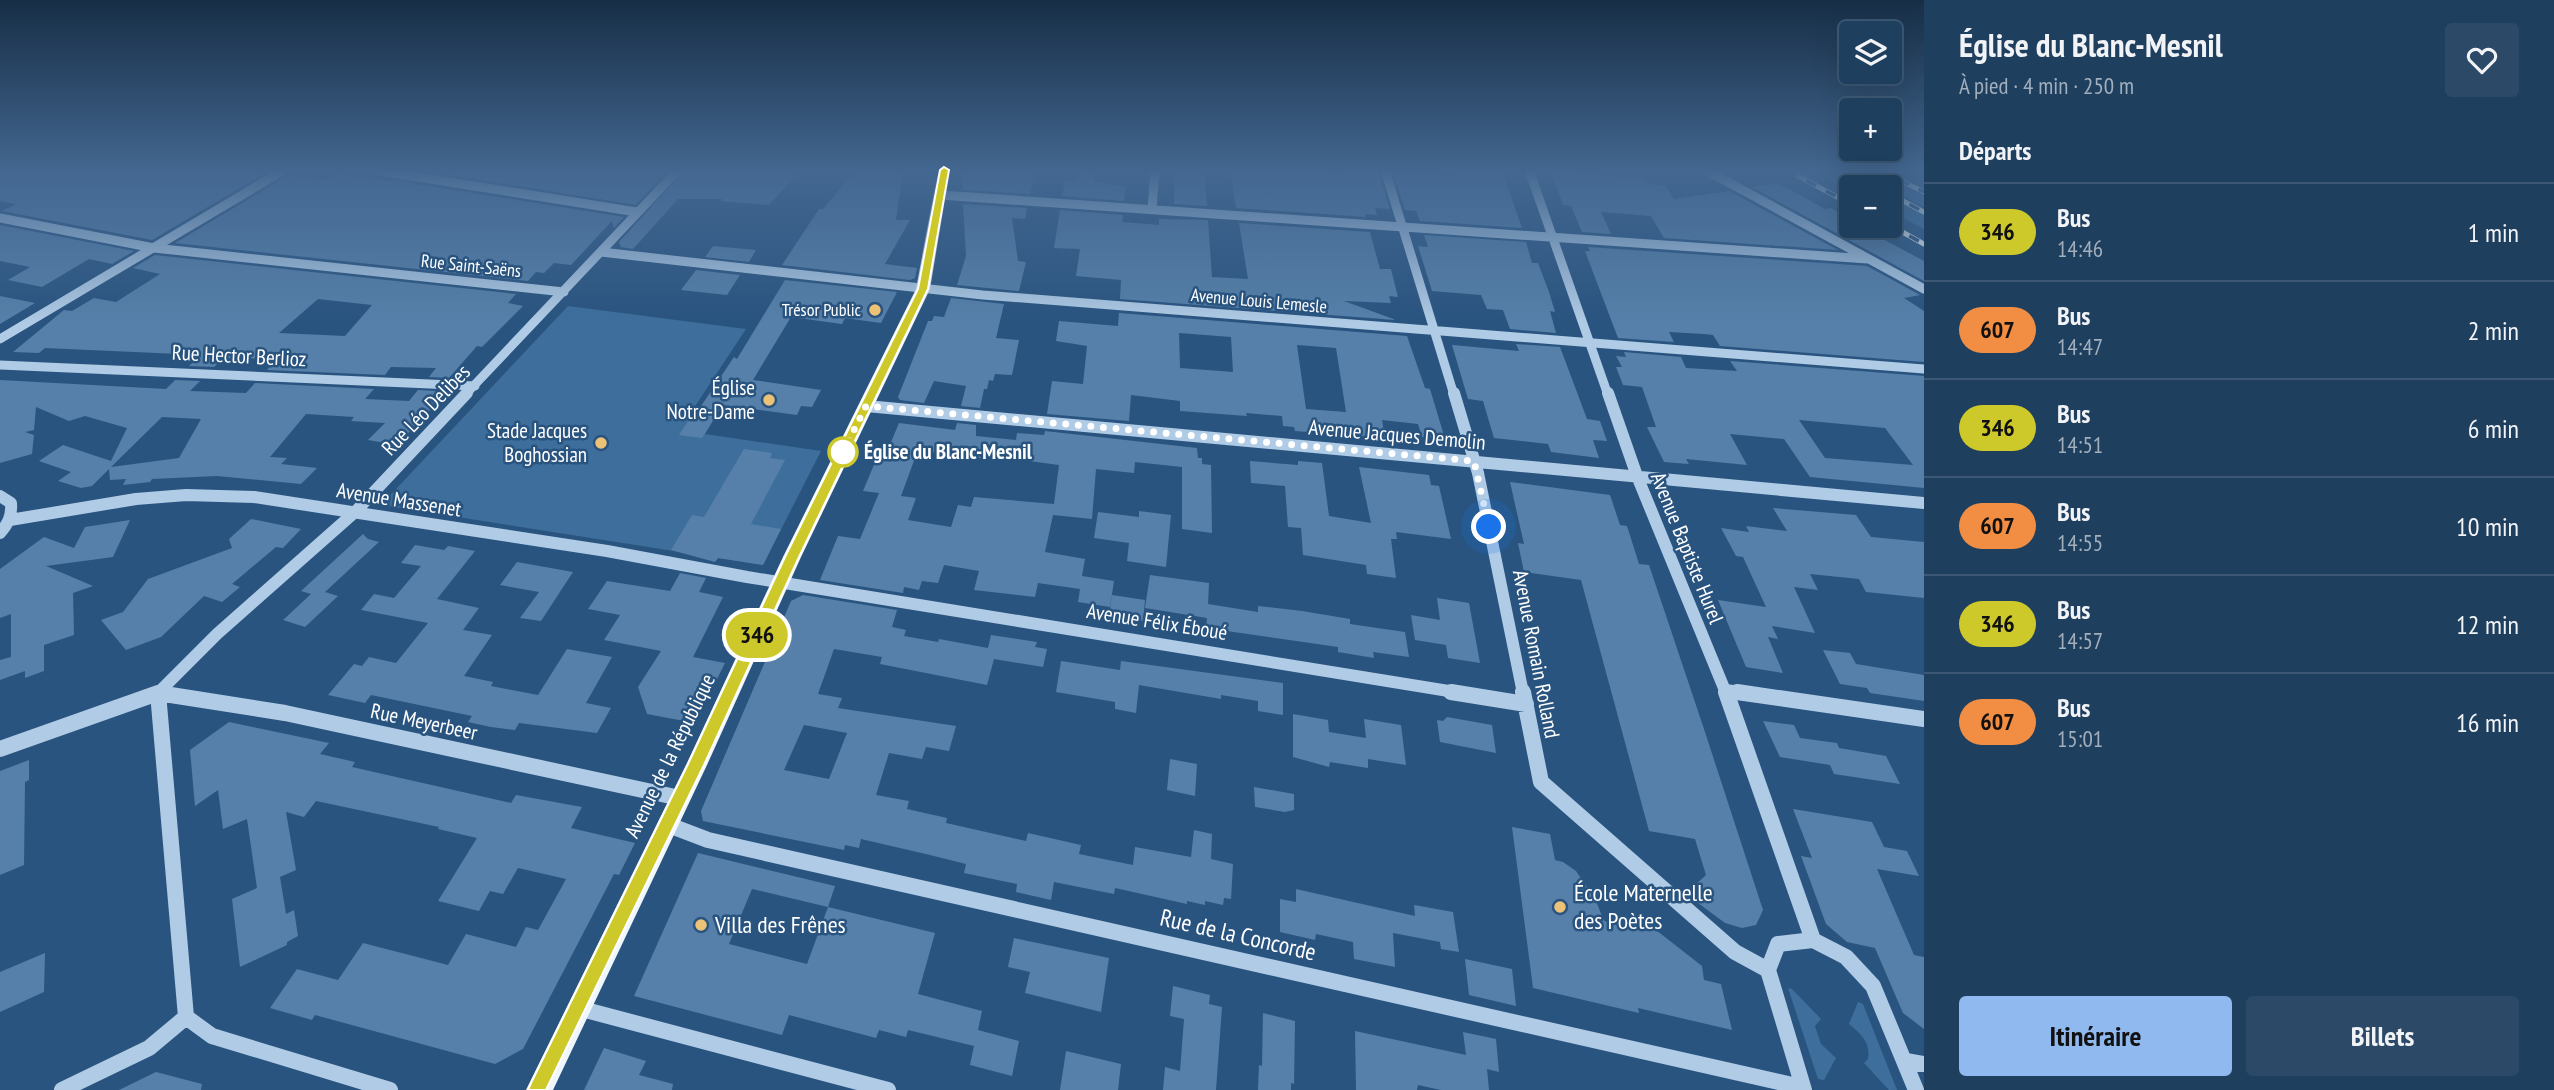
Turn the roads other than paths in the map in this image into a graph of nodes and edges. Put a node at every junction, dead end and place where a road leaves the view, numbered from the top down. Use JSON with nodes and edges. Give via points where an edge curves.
{"nodes":[{"id":1,"x":15,"y":221,"type":"edge"},
{"id":2,"x":198,"y":221,"type":"edge"},
{"id":3,"x":628,"y":221,"type":"edge"},
{"id":4,"x":935,"y":221,"type":"edge"},
{"id":5,"x":1317,"y":221,"type":"edge"},
{"id":6,"x":1401,"y":221,"type":"edge"},
{"id":7,"x":1547,"y":221,"type":"edge"},
{"id":8,"x":1800,"y":221,"type":"edge"},
{"id":9,"x":1403,"y":227,"type":"junction"},
{"id":10,"x":1553,"y":237,"type":"junction"},
{"id":11,"x":154,"y":247,"type":"junction"},
{"id":12,"x":601,"y":252,"type":"junction"},
{"id":13,"x":1868,"y":258,"type":"junction"},
{"id":14,"x":923,"y":289,"type":"junction"},
{"id":15,"x":1924,"y":289,"type":"edge"},
{"id":16,"x":564,"y":292,"type":"junction"},
{"id":17,"x":1434,"y":331,"type":"junction"},
{"id":18,"x":0,"y":339,"type":"edge"},
{"id":19,"x":1591,"y":343,"type":"junction"},
{"id":20,"x":0,"y":365,"type":"edge"},
{"id":21,"x":1924,"y":369,"type":"edge"},
{"id":22,"x":475,"y":386,"type":"junction"},
{"id":23,"x":866,"y":406,"type":"junction"},
{"id":24,"x":1474,"y":461,"type":"junction"},
{"id":25,"x":1637,"y":476,"type":"junction"},
{"id":26,"x":0,"y":496,"type":"edge"},
{"id":27,"x":1924,"y":503,"type":"edge"},
{"id":28,"x":355,"y":512,"type":"junction"},
{"id":29,"x":10,"y":520,"type":"junction"},
{"id":30,"x":0,"y":533,"type":"edge"},
{"id":31,"x":781,"y":582,"type":"junction"},
{"id":32,"x":1724,"y":690,"type":"junction"},
{"id":33,"x":158,"y":693,"type":"junction"},
{"id":34,"x":1526,"y":704,"type":"junction"},
{"id":35,"x":1924,"y":719,"type":"edge"},
{"id":36,"x":0,"y":749,"type":"edge"},
{"id":37,"x":680,"y":798,"type":"junction"},
{"id":38,"x":666,"y":824,"type":"junction"},
{"id":39,"x":1813,"y":940,"type":"junction"},
{"id":40,"x":1768,"y":970,"type":"junction"},
{"id":41,"x":578,"y":1008,"type":"junction"},
{"id":42,"x":186,"y":1017,"type":"junction"},
{"id":43,"x":1915,"y":1062,"type":"edge"},
{"id":44,"x":1803,"y":1088,"type":"edge"},
{"id":45,"x":62,"y":1090,"type":"edge"},
{"id":46,"x":390,"y":1090,"type":"edge"},
{"id":47,"x":539,"y":1090,"type":"edge"},
{"id":48,"x":888,"y":1090,"type":"edge"},
{"id":49,"x":1916,"y":1090,"type":"edge"}],
"edges":[{"from":1,"to":11,"type":"street","name":"Rue Saint-Saëns"},
{"from":2,"to":11,"type":"street"},
{"from":3,"to":12,"type":"street","name":"Rue Léo Delibes"},
{"from":4,"to":14,"type":"main road","name":"Avenue de la République"},
{"from":5,"to":9,"type":"street"},
{"from":6,"to":9,"type":"street","name":"Avenue Romain Rolland"},
{"from":7,"to":10,"type":"street","name":"Avenue Baptiste Hurel"},
{"from":8,"to":13,"type":"street"},
{"from":9,"to":10,"type":"street"},
{"from":9,"to":17,"type":"street","name":"Avenue Romain Rolland"},
{"from":10,"to":13,"type":"street"},
{"from":10,"to":19,"type":"street","name":"Avenue Baptiste Hurel"},
{"from":11,"to":16,"type":"street","name":"Rue Saint-Saëns"},
{"from":11,"to":18,"type":"street"},
{"from":12,"to":14,"type":"street"},
{"from":12,"to":16,"type":"street","name":"Rue Léo Delibes"},
{"from":13,"to":15,"type":"street"},
{"from":14,"to":17,"type":"street","name":"Avenue Louis Lemesle"},
{"from":14,"to":23,"type":"main road","name":"Avenue de la République"},
{"from":16,"to":22,"type":"street","name":"Rue Léo Delibes"},
{"from":17,"to":19,"type":"street","name":"Avenue Louis Lemesle"},
{"from":17,"to":24,"type":"street","name":"Avenue Romain Rolland"},
{"from":19,"to":21,"type":"street","name":"Avenue Louis Lemesle"},
{"from":19,"to":25,"type":"street","name":"Avenue Baptiste Hurel"},
{"from":20,"to":22,"type":"street","name":"Rue Hector Berlioz"},
{"from":22,"to":28,"type":"street","name":"Rue Léo Delibes"},
{"from":23,"to":24,"type":"street","name":"Avenue Jacques Demolin"},
{"from":23,"to":31,"type":"main road","name":"Avenue de la République"},
{"from":24,"to":25,"type":"street","name":"Avenue Jacques Demolin"},
{"from":24,"to":34,"type":"street","name":"Avenue Romain Rolland"},
{"from":25,"to":27,"type":"street","name":"Avenue Jacques Demolin"},
{"from":25,"to":32,"type":"street","name":"Avenue Baptiste Hurel"},
{"from":26,"to":29,"type":"street","via":[[11,503]]},
{"from":28,"to":29,"type":"street","name":"Avenue Massenet","via":[[254,497],[186,495]]},
{"from":28,"to":31,"type":"street","name":"Avenue Massenet"},
{"from":28,"to":33,"type":"street","name":"Rue Léo Delibes","via":[[217,634]]},
{"from":29,"to":30,"type":"street"},
{"from":31,"to":34,"type":"street","name":"Avenue Félix Éboué"},
{"from":31,"to":37,"type":"main road","name":"Avenue de la République"},
{"from":32,"to":35,"type":"street"},
{"from":32,"to":39,"type":"street","name":"Avenue Baptiste Hurel"},
{"from":33,"to":36,"type":"street"},
{"from":33,"to":37,"type":"street","name":"Rue Meyerbeer","via":[[285,713]]},
{"from":33,"to":42,"type":"street"},
{"from":34,"to":40,"type":"street","name":"Avenue Romain Rolland","via":[[1541,782],[1735,952]]},
{"from":37,"to":38,"type":"main road","name":"Avenue de la République"},
{"from":38,"to":41,"type":"main road","name":"Avenue de la République"},
{"from":38,"to":44,"type":"street","name":"Rue de la Concorde","via":[[708,839]]},
{"from":39,"to":40,"type":"street","via":[[1778,944]]},
{"from":39,"to":43,"type":"street","via":[[1846,957],[1873,986]]},
{"from":40,"to":44,"type":"street"},
{"from":41,"to":47,"type":"main road","name":"Avenue de la République"},
{"from":41,"to":48,"type":"street"},
{"from":42,"to":45,"type":"street","via":[[149,1048]]},
{"from":42,"to":46,"type":"street","via":[[212,1035]]},
{"from":43,"to":49,"type":"street"}]}
